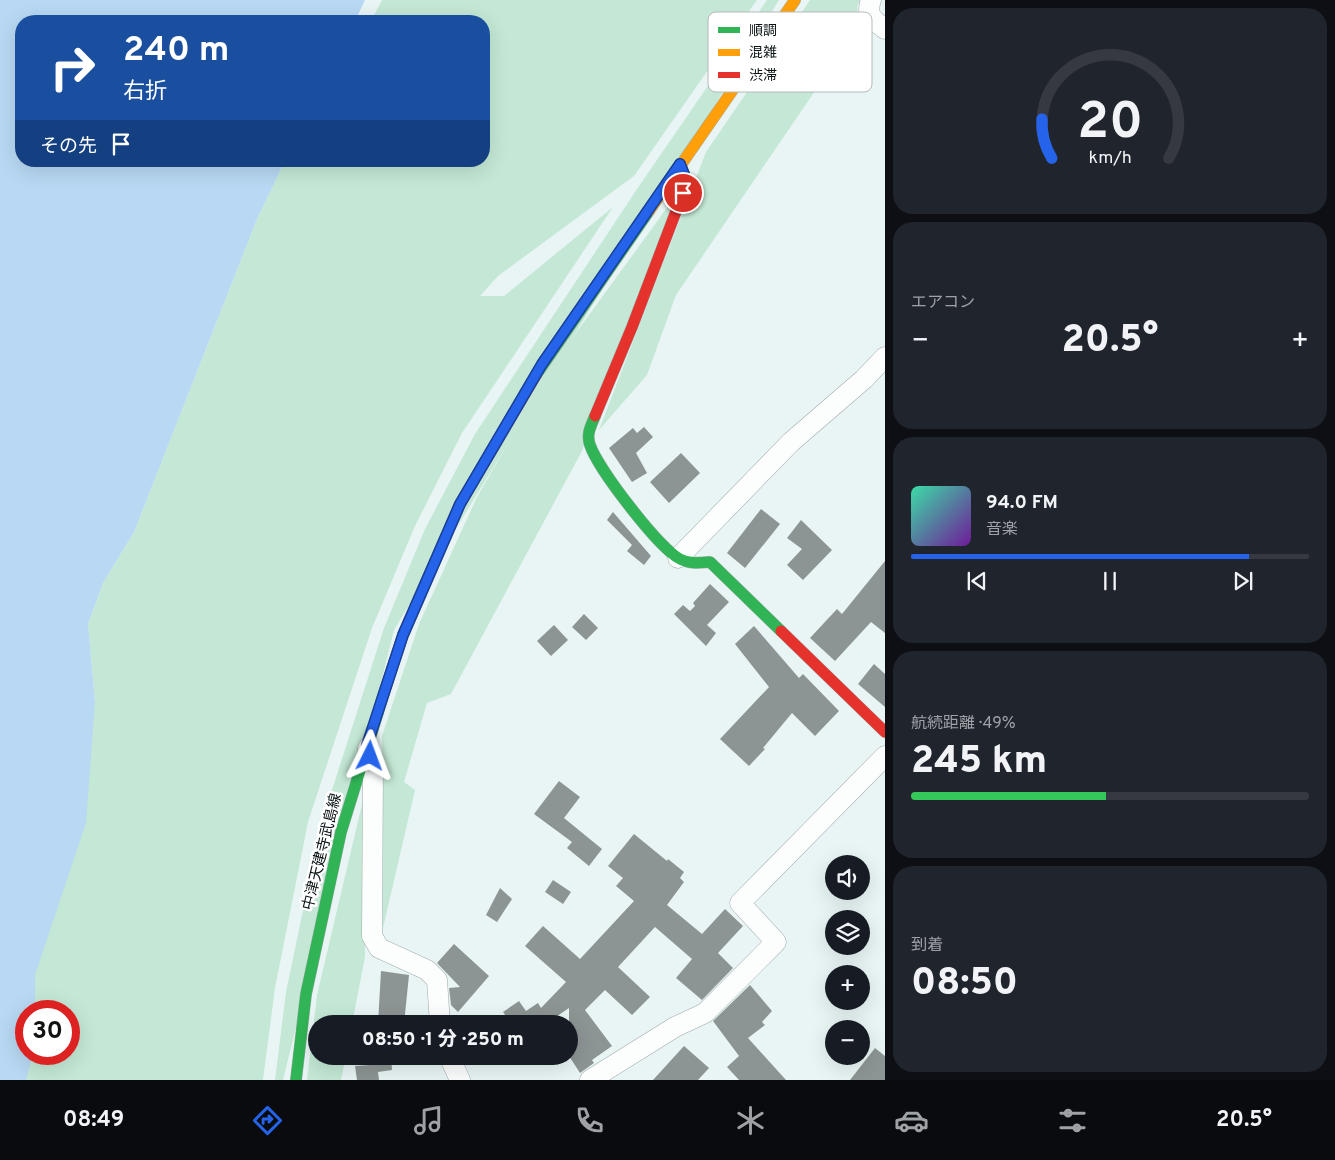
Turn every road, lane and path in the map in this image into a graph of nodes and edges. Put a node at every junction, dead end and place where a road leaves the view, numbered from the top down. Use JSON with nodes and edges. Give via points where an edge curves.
{"nodes":[{"id":1,"x":795,"y":0,"type":"edge"},
{"id":2,"x":787,"y":12,"type":"edge"},
{"id":3,"x":872,"y":18,"type":"edge"},
{"id":4,"x":885,"y":29,"type":"edge"},
{"id":5,"x":730,"y":92,"type":"edge"},
{"id":6,"x":680,"y":164,"type":"junction"},
{"id":7,"x":885,"y":358,"type":"edge"},
{"id":8,"x":678,"y":558,"type":"junction"},
{"id":9,"x":885,"y":732,"type":"edge"},
{"id":10,"x":367,"y":745,"type":"junction"},
{"id":11,"x":885,"y":756,"type":"edge"},
{"id":12,"x":439,"y":1015,"type":"edge"},
{"id":13,"x":453,"y":1065,"type":"edge"},
{"id":14,"x":296,"y":1080,"type":"edge"},
{"id":15,"x":460,"y":1080,"type":"edge"},
{"id":16,"x":590,"y":1080,"type":"edge"}],
"edges":[{"from":1,"to":2,"type":"main road","name":"中津天建寺武島線"},
{"from":3,"to":4,"type":"street"},
{"from":5,"to":6,"type":"main road","name":"中津天建寺武島線"},
{"from":6,"to":8,"type":"main road","via":[[685,177],[683,193],[588,432],[596,459],[656,540]]},
{"from":6,"to":10,"type":"main road","name":"中津天建寺武島線","via":[[542,364],[460,504],[403,635]]},
{"from":7,"to":8,"type":"street","via":[[791,442]]},
{"from":8,"to":9,"type":"main road","via":[[692,563],[710,562]]},
{"from":10,"to":12,"type":"street","via":[[373,767],[372,936],[380,948],[427,970],[437,980]]},
{"from":10,"to":14,"type":"main road","name":"中津天建寺武島線","via":[[342,832],[308,984]]},
{"from":11,"to":16,"type":"street","via":[[740,903],[776,942],[705,1012]]},
{"from":13,"to":15,"type":"street"}]}
